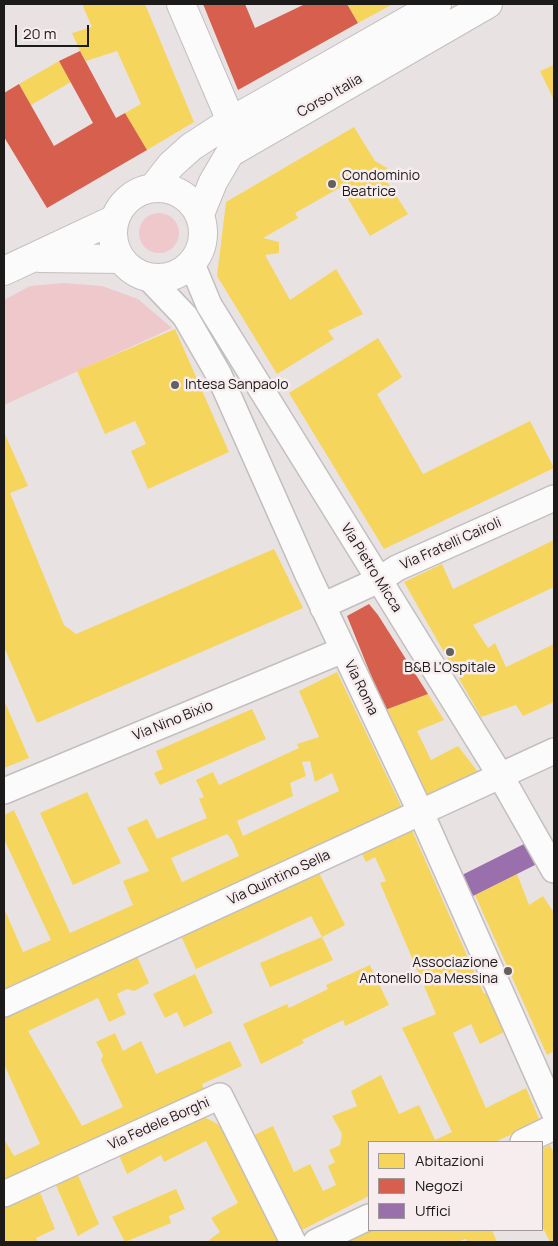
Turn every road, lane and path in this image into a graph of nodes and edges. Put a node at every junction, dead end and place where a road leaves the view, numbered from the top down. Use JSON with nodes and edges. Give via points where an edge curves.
{"nodes":[{"id":1,"x":181,"y":4,"type":"edge"},
{"id":2,"x":438,"y":4,"type":"edge"},
{"id":3,"x":488,"y":4,"type":"edge"},
{"id":4,"x":231,"y":122,"type":"junction"},
{"id":5,"x":153,"y":188,"type":"junction"},
{"id":6,"x":200,"y":214,"type":"junction"},
{"id":7,"x":115,"y":219,"type":"junction"},
{"id":8,"x":33,"y":258,"type":"junction"},
{"id":9,"x":121,"y":259,"type":"junction"},
{"id":10,"x":192,"y":264,"type":"junction"},
{"id":11,"x":4,"y":271,"type":"edge"},
{"id":12,"x":148,"y":277,"type":"junction"},
{"id":13,"x":554,"y":498,"type":"edge"},
{"id":14,"x":379,"y":580,"type":"junction"},
{"id":15,"x":323,"y":608,"type":"junction"},
{"id":16,"x":343,"y":650,"type":"junction"},
{"id":17,"x":554,"y":750,"type":"edge"},
{"id":18,"x":500,"y":775,"type":"junction"},
{"id":19,"x":4,"y":791,"type":"edge"},
{"id":20,"x":421,"y":813,"type":"junction"},
{"id":21,"x":554,"y":870,"type":"edge"},
{"id":22,"x":4,"y":1004,"type":"edge"},
{"id":23,"x":554,"y":1112,"type":"edge"},
{"id":24,"x":554,"y":1127,"type":"edge"},
{"id":25,"x":525,"y":1141,"type":"edge"},
{"id":26,"x":4,"y":1194,"type":"edge"},
{"id":27,"x":368,"y":1217,"type":"edge"},
{"id":28,"x":292,"y":1242,"type":"edge"},
{"id":29,"x":316,"y":1242,"type":"edge"}],
"edges":[{"from":1,"to":4,"type":"street"},
{"from":2,"to":4,"type":"street","name":"Corso Italia"},
{"from":3,"to":6,"type":"street","name":"Corso Italia","via":[[230,153]]},
{"from":4,"to":5,"type":"street","name":"Corso Italia","via":[[190,147]]},
{"from":5,"to":6,"type":"street","via":[[181,193]]},
{"from":5,"to":7,"type":"street","via":[[130,198]]},
{"from":6,"to":10,"type":"street","via":[[204,240]]},
{"from":7,"to":8,"type":"street"},
{"from":7,"to":9,"type":"street","via":[[115,246]]},
{"from":8,"to":9,"type":"street"},
{"from":8,"to":11,"type":"street"},
{"from":9,"to":12,"type":"street","via":[[128,267]]},
{"from":10,"to":12,"type":"street","via":[[172,276]]},
{"from":10,"to":14,"type":"street","name":"Via Pietro Micca","via":[[209,305]]},
{"from":12,"to":15,"type":"street","name":"Via Roma","via":[[185,316],[219,375]]},
{"from":13,"to":14,"type":"street","name":"Via Fratelli Cairoli","via":[[397,568]]},
{"from":14,"to":15,"type":"street","name":"Via Fratelli Cairoli"},
{"from":14,"to":18,"type":"street","name":"Via Pietro Micca"},
{"from":15,"to":16,"type":"street","name":"Via Roma"},
{"from":16,"to":19,"type":"street","name":"Via Nino Bixio"},
{"from":16,"to":20,"type":"street","name":"Via Roma"},
{"from":17,"to":18,"type":"street","name":"Via Quintino Sella"},
{"from":18,"to":20,"type":"street","name":"Via Quintino Sella"},
{"from":18,"to":21,"type":"street","name":"Via Pietro Micca"},
{"from":20,"to":22,"type":"street","name":"Via Quintino Sella"},
{"from":20,"to":23,"type":"street","name":"Via Roma"},
{"from":24,"to":25,"type":"street"},
{"from":26,"to":28,"type":"street","name":"Via Fedele Borghi","via":[[220,1096]]},
{"from":27,"to":29,"type":"street"}]}
